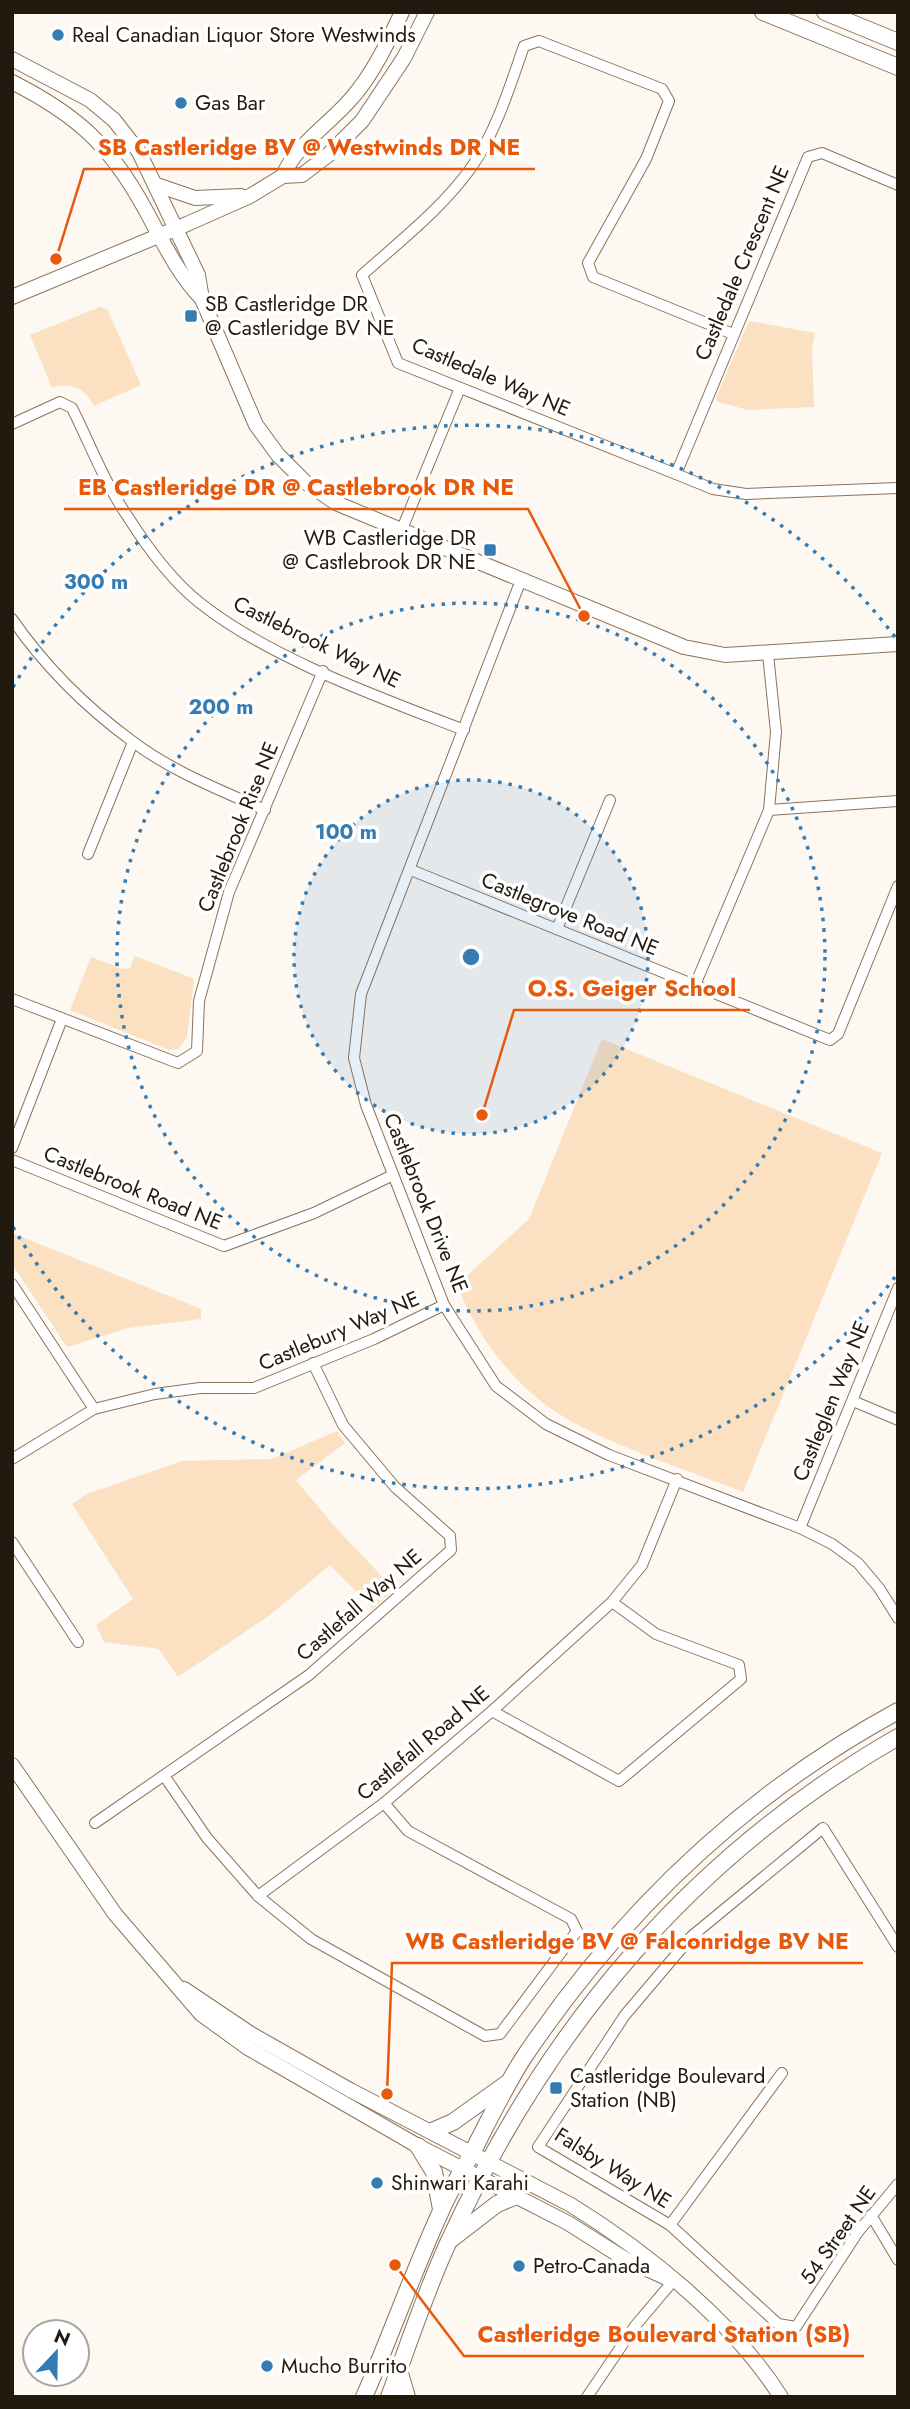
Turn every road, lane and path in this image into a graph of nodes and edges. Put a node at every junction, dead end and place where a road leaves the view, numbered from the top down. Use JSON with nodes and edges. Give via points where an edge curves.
{"nodes":[{"id":1,"x":402,"y":12,"type":"edge"},
{"id":2,"x":427,"y":12,"type":"edge"},
{"id":3,"x":763,"y":12,"type":"edge"},
{"id":4,"x":825,"y":12,"type":"edge"},
{"id":5,"x":898,"y":42,"type":"edge"},
{"id":6,"x":12,"y":59,"type":"edge"},
{"id":7,"x":898,"y":67,"type":"edge"},
{"id":8,"x":12,"y":82,"type":"edge"},
{"id":9,"x":283,"y":176,"type":"junction"},
{"id":10,"x":157,"y":185,"type":"junction"},
{"id":11,"x":898,"y":185,"type":"edge"},
{"id":12,"x":250,"y":196,"type":"junction"},
{"id":13,"x":176,"y":228,"type":"junction"},
{"id":14,"x":159,"y":236,"type":"junction"},
{"id":15,"x":12,"y":297,"type":"edge"},
{"id":16,"x":202,"y":299,"type":"junction"},
{"id":17,"x":733,"y":334,"type":"junction"},
{"id":18,"x":460,"y":388,"type":"junction"},
{"id":19,"x":12,"y":424,"type":"edge"},
{"id":20,"x":676,"y":474,"type":"junction"},
{"id":21,"x":898,"y":488,"type":"edge"},
{"id":22,"x":401,"y":529,"type":"junction"},
{"id":23,"x":522,"y":580,"type":"junction"},
{"id":24,"x":12,"y":619,"type":"edge"},
{"id":25,"x":898,"y":644,"type":"edge"},
{"id":26,"x":768,"y":654,"type":"junction"},
{"id":27,"x":323,"y":671,"type":"junction"},
{"id":28,"x":464,"y":730,"type":"junction"},
{"id":29,"x":133,"y":743,"type":"junction"},
{"id":30,"x":610,"y":800,"type":"dead end"},
{"id":31,"x":898,"y":801,"type":"edge"},
{"id":32,"x":265,"y":810,"type":"junction"},
{"id":33,"x":769,"y":810,"type":"junction"},
{"id":34,"x":88,"y":854,"type":"dead end"},
{"id":35,"x":411,"y":870,"type":"junction"},
{"id":36,"x":898,"y":886,"type":"edge"},
{"id":37,"x":557,"y":929,"type":"junction"},
{"id":38,"x":695,"y":985,"type":"junction"},
{"id":39,"x":12,"y":999,"type":"edge"},
{"id":40,"x":62,"y":1020,"type":"junction"},
{"id":41,"x":12,"y":1148,"type":"edge"},
{"id":42,"x":12,"y":1160,"type":"edge"},
{"id":43,"x":393,"y":1175,"type":"junction"},
{"id":44,"x":12,"y":1284,"type":"edge"},
{"id":45,"x":898,"y":1288,"type":"edge"},
{"id":46,"x":444,"y":1305,"type":"junction"},
{"id":47,"x":313,"y":1363,"type":"junction"},
{"id":48,"x":853,"y":1401,"type":"junction"},
{"id":49,"x":94,"y":1409,"type":"junction"},
{"id":50,"x":898,"y":1420,"type":"edge"},
{"id":51,"x":12,"y":1460,"type":"edge"},
{"id":52,"x":677,"y":1479,"type":"junction"},
{"id":53,"x":800,"y":1528,"type":"junction"},
{"id":54,"x":12,"y":1542,"type":"edge"},
{"id":55,"x":612,"y":1602,"type":"junction"},
{"id":56,"x":898,"y":1618,"type":"edge"},
{"id":57,"x":78,"y":1642,"type":"dead end"},
{"id":58,"x":492,"y":1711,"type":"junction"},
{"id":59,"x":898,"y":1712,"type":"edge"},
{"id":60,"x":895,"y":1739,"type":"edge"},
{"id":61,"x":12,"y":1765,"type":"edge"},
{"id":62,"x":165,"y":1777,"type":"junction"},
{"id":63,"x":384,"y":1802,"type":"junction"},
{"id":64,"x":95,"y":1823,"type":"dead end"},
{"id":65,"x":258,"y":1896,"type":"junction"},
{"id":66,"x":898,"y":1947,"type":"edge"},
{"id":67,"x":176,"y":1985,"type":"junction"},
{"id":68,"x":782,"y":2073,"type":"dead end"},
{"id":69,"x":508,"y":2083,"type":"junction"},
{"id":70,"x":432,"y":2131,"type":"junction"},
{"id":71,"x":418,"y":2146,"type":"junction"},
{"id":72,"x":471,"y":2153,"type":"junction"},
{"id":73,"x":490,"y":2163,"type":"junction"},
{"id":74,"x":462,"y":2169,"type":"junction"},
{"id":75,"x":480,"y":2180,"type":"junction"},
{"id":76,"x":898,"y":2183,"type":"edge"},
{"id":77,"x":514,"y":2197,"type":"junction"},
{"id":78,"x":441,"y":2209,"type":"junction"},
{"id":79,"x":871,"y":2215,"type":"junction"},
{"id":80,"x":670,"y":2225,"type":"junction"},
{"id":81,"x":449,"y":2242,"type":"junction"},
{"id":82,"x":898,"y":2260,"type":"edge"},
{"id":83,"x":673,"y":2281,"type":"junction"},
{"id":84,"x":778,"y":2324,"type":"joint"},
{"id":85,"x":399,"y":2370,"type":"junction"},
{"id":86,"x":364,"y":2397,"type":"edge"},
{"id":87,"x":389,"y":2397,"type":"edge"},
{"id":88,"x":407,"y":2397,"type":"edge"},
{"id":89,"x":587,"y":2397,"type":"edge"},
{"id":90,"x":781,"y":2397,"type":"edge"}],
"edges":[{"from":1,"to":9,"type":"street","via":[[352,98],[290,157]]},
{"from":2,"to":9,"type":"street","via":[[404,58],[362,121],[302,175]]},
{"from":3,"to":7,"type":"main road"},
{"from":4,"to":5,"type":"main road"},
{"from":6,"to":10,"type":"street","via":[[90,100],[114,120]]},
{"from":8,"to":14,"type":"street","via":[[54,103],[88,131],[133,188]]},
{"from":9,"to":12,"type":"street"},
{"from":10,"to":12,"type":"street","via":[[195,198]]},
{"from":10,"to":13,"type":"street"},
{"from":11,"to":17,"type":"street","name":"Castledale Crescent NE","via":[[822,153],[808,157]]},
{"from":12,"to":13,"type":"street"},
{"from":13,"to":14,"type":"street"},
{"from":13,"to":16,"type":"street","via":[[198,275]]},
{"from":14,"to":15,"type":"street"},
{"from":14,"to":16,"type":"street"},
{"from":16,"to":22,"type":"street","via":[[256,425],[278,455],[305,482],[337,503]]},
{"from":17,"to":18,"type":"street","name":"Castledale Way NE","via":[[593,277],[588,263],[628,194],[669,101],[662,89],[539,41],[524,46],[509,90],[473,165],[420,223],[362,275],[398,363]]},
{"from":17,"to":20,"type":"street","name":"Castledale Crescent NE"},
{"from":18,"to":20,"type":"street","name":"Castledale Way NE"},
{"from":18,"to":22,"type":"street"},
{"from":19,"to":27,"type":"street","name":"Castlebrook Way NE","via":[[60,402],[72,408],[126,515],[197,601],[234,628]]},
{"from":20,"to":21,"type":"street","name":"Castledale Way NE","via":[[713,489],[746,494]]},
{"from":22,"to":23,"type":"street"},
{"from":23,"to":26,"type":"street","via":[[684,647],[725,655]]},
{"from":23,"to":28,"type":"street","name":"Castlebrook Drive NE"},
{"from":24,"to":29,"type":"street","via":[[55,671]]},
{"from":25,"to":26,"type":"street"},
{"from":26,"to":33,"type":"street","via":[[776,732]]},
{"from":27,"to":28,"type":"street","name":"Castlebrook Way NE"},
{"from":27,"to":32,"type":"street","name":"Castlebrook Rise NE"},
{"from":28,"to":35,"type":"street","name":"Castlebrook Drive NE"},
{"from":29,"to":32,"type":"street"},
{"from":29,"to":34,"type":"street"},
{"from":30,"to":37,"type":"street"},
{"from":31,"to":33,"type":"street"},
{"from":32,"to":40,"type":"street","name":"Castlebrook Rise NE","via":[[229,892],[210,955],[199,1001],[197,1051],[178,1063]]},
{"from":33,"to":38,"type":"street"},
{"from":35,"to":37,"type":"street","name":"Castlegrove Road NE"},
{"from":35,"to":43,"type":"street","name":"Castlebrook Drive NE","via":[[369,969],[356,1025],[354,1058]]},
{"from":36,"to":38,"type":"street","name":"Castlegrove Road NE","via":[[838,1034],[830,1040]]},
{"from":37,"to":38,"type":"street","name":"Castlegrove Road NE"},
{"from":39,"to":40,"type":"street","name":"Castlebrook Rise NE"},
{"from":40,"to":41,"type":"street"},
{"from":42,"to":43,"type":"street","name":"Castlebrook Road NE","via":[[224,1246],[314,1213]]},
{"from":43,"to":46,"type":"street","name":"Castlebrook Drive NE"},
{"from":44,"to":49,"type":"street"},
{"from":45,"to":48,"type":"street","name":"Castleglen Way NE"},
{"from":46,"to":47,"type":"street","name":"Castlebury Way NE"},
{"from":46,"to":52,"type":"street","name":"Castlebrook Drive NE","via":[[496,1386],[546,1424],[610,1455]]},
{"from":47,"to":49,"type":"street","name":"Castlebury Way NE","via":[[254,1388],[200,1388]]},
{"from":47,"to":62,"type":"street","name":"Castlefall Way NE","via":[[342,1426],[395,1487],[450,1536],[451,1550],[309,1675]]},
{"from":48,"to":50,"type":"street"},
{"from":48,"to":53,"type":"street","name":"Castleglen Way NE"},
{"from":49,"to":51,"type":"street","name":"Castlebury Way NE"},
{"from":52,"to":53,"type":"street","name":"Castlebrook Drive NE"},
{"from":52,"to":55,"type":"street","name":"Castlefall Road NE","via":[[642,1566]]},
{"from":53,"to":56,"type":"street","name":"Castlebrook Drive NE","via":[[858,1563]]},
{"from":54,"to":57,"type":"street"},
{"from":55,"to":58,"type":"street","name":"Castlefall Road NE"},
{"from":55,"to":58,"type":"street","via":[[656,1634],[739,1665],[741,1679],[619,1781]]},
{"from":58,"to":63,"type":"street","name":"Castlefall Road NE"},
{"from":59,"to":69,"type":"main road","via":[[798,1772],[686,1863],[636,1912],[587,1971]]},
{"from":60,"to":73,"type":"main road","via":[[759,1831],[650,1931],[602,1987],[542,2070]]},
{"from":61,"to":67,"type":"street","via":[[115,1914]]},
{"from":62,"to":64,"type":"street","name":"Castlefall Way NE"},
{"from":62,"to":65,"type":"street","via":[[207,1838]]},
{"from":63,"to":65,"type":"street","name":"Castlefall Road NE"},
{"from":63,"to":65,"type":"street","via":[[408,1831],[571,1919],[577,1931],[500,2034],[485,2036],[311,1939]]},
{"from":66,"to":80,"type":"street","name":"Falsby Way NE","via":[[823,1828],[692,1936],[625,2015],[538,2147]]},
{"from":67,"to":70,"type":"street","via":[[251,2034]]},
{"from":67,"to":71,"type":"street","via":[[201,2014],[248,2048]]},
{"from":68,"to":80,"type":"street"},
{"from":69,"to":70,"type":"main road","via":[[453,2122]]},
{"from":69,"to":72,"type":"main road"},
{"from":70,"to":72,"type":"street"},
{"from":71,"to":74,"type":"street"},
{"from":71,"to":78,"type":"main road","via":[[435,2172]]},
{"from":72,"to":73,"type":"street"},
{"from":72,"to":74,"type":"main road"},
{"from":73,"to":75,"type":"main road"},
{"from":73,"to":83,"type":"street","via":[[621,2236]]},
{"from":74,"to":75,"type":"street"},
{"from":74,"to":78,"type":"main road"},
{"from":75,"to":77,"type":"street"},
{"from":75,"to":81,"type":"main road"},
{"from":76,"to":79,"type":"street","name":"54 Street NE"},
{"from":77,"to":81,"type":"main road","via":[[497,2204]]},
{"from":77,"to":83,"type":"street"},
{"from":78,"to":86,"type":"main road"},
{"from":79,"to":82,"type":"street"},
{"from":79,"to":84,"type":"street","name":"54 Street NE","via":[[796,2327]]},
{"from":80,"to":84,"type":"street","name":"Falsby Way NE"},
{"from":81,"to":85,"type":"main road"},
{"from":83,"to":89,"type":"street","via":[[635,2326]]},
{"from":83,"to":90,"type":"street","via":[[734,2336]]},
{"from":85,"to":87,"type":"main road"},
{"from":85,"to":88,"type":"main road"}]}
